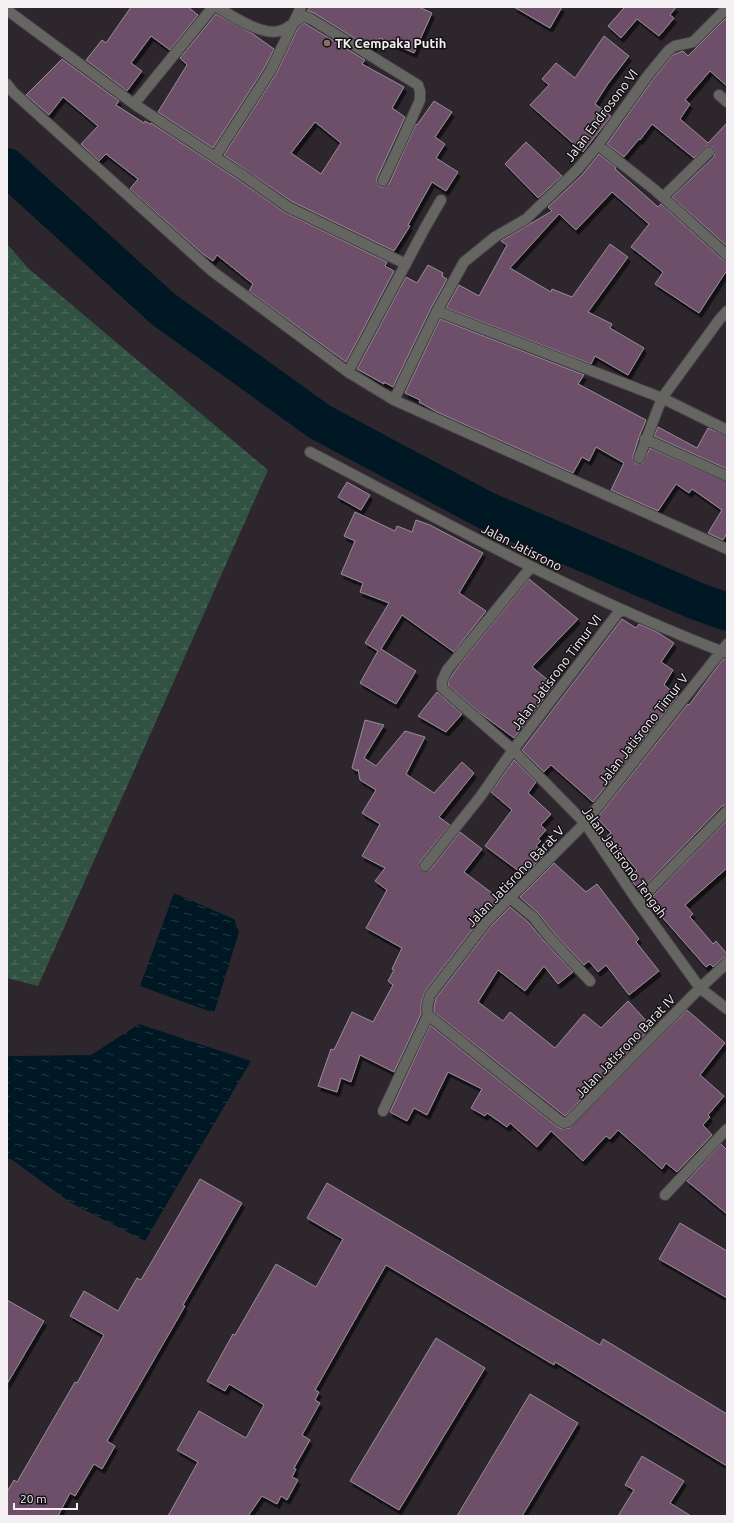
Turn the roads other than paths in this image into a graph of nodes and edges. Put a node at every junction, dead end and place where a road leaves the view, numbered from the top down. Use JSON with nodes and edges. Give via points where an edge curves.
{"nodes":[{"id":1,"x":213,"y":7,"type":"edge"},
{"id":2,"x":217,"y":7,"type":"edge"},
{"id":3,"x":301,"y":7,"type":"edge"},
{"id":4,"x":727,"y":8,"type":"edge"},
{"id":5,"x":11,"y":10,"type":"edge"},
{"id":6,"x":292,"y":24,"type":"junction"},
{"id":7,"x":7,"y":84,"type":"edge"},
{"id":8,"x":719,"y":94,"type":"dead end"},
{"id":9,"x":727,"y":102,"type":"edge"},
{"id":10,"x":134,"y":104,"type":"junction"},
{"id":11,"x":598,"y":144,"type":"junction"},
{"id":12,"x":708,"y":152,"type":"dead end"},
{"id":13,"x":215,"y":157,"type":"junction"},
{"id":14,"x":383,"y":181,"type":"dead end"},
{"id":15,"x":662,"y":197,"type":"junction"},
{"id":16,"x":441,"y":200,"type":"dead end"},
{"id":17,"x":727,"y":255,"type":"edge"},
{"id":18,"x":406,"y":264,"type":"junction"},
{"id":19,"x":727,"y":311,"type":"edge"},
{"id":20,"x":437,"y":312,"type":"junction"},
{"id":21,"x":348,"y":372,"type":"junction"},
{"id":22,"x":662,"y":398,"type":"junction"},
{"id":23,"x":394,"y":400,"type":"junction"},
{"id":24,"x":727,"y":430,"type":"edge"},
{"id":25,"x":645,"y":439,"type":"junction"},
{"id":26,"x":310,"y":452,"type":"dead end"},
{"id":27,"x":639,"y":458,"type":"dead end"},
{"id":28,"x":727,"y":476,"type":"edge"},
{"id":29,"x":727,"y":549,"type":"edge"},
{"id":30,"x":530,"y":567,"type":"junction"},
{"id":31,"x":620,"y":609,"type":"junction"},
{"id":32,"x":725,"y":649,"type":"edge"},
{"id":33,"x":513,"y":750,"type":"junction"},
{"id":34,"x":727,"y":811,"type":"edge"},
{"id":35,"x":585,"y":823,"type":"junction"},
{"id":36,"x":425,"y":866,"type":"dead end"},
{"id":37,"x":509,"y":897,"type":"junction"},
{"id":38,"x":638,"y":902,"type":"junction"},
{"id":39,"x":727,"y":963,"type":"edge"},
{"id":40,"x":590,"y":981,"type":"dead end"},
{"id":41,"x":700,"y":988,"type":"junction"},
{"id":42,"x":727,"y":1009,"type":"edge"},
{"id":43,"x":427,"y":1011,"type":"junction"},
{"id":44,"x":383,"y":1111,"type":"dead end"},
{"id":45,"x":727,"y":1129,"type":"edge"},
{"id":46,"x":665,"y":1195,"type":"dead end"}],
"edges":[{"from":1,"to":10,"type":"street"},
{"from":2,"to":6,"type":"street","via":[[236,19],[267,32],[280,31]]},
{"from":3,"to":6,"type":"street"},
{"from":4,"to":11,"type":"street","name":"Jalan Endrosono VI","via":[[693,42],[669,50]]},
{"from":5,"to":10,"type":"street"},
{"from":6,"to":13,"type":"street","via":[[271,70]]},
{"from":6,"to":14,"type":"street","via":[[303,16],[311,19],[418,85],[420,100]]},
{"from":7,"to":21,"type":"street","via":[[212,271]]},
{"from":8,"to":9,"type":"street"},
{"from":10,"to":13,"type":"street"},
{"from":11,"to":15,"type":"street"},
{"from":11,"to":20,"type":"street","name":"Jalan Endrosono VI","via":[[577,170],[526,220],[494,237],[464,262]]},
{"from":12,"to":15,"type":"street"},
{"from":13,"to":18,"type":"street","via":[[288,207]]},
{"from":15,"to":17,"type":"street"},
{"from":16,"to":18,"type":"street"},
{"from":18,"to":21,"type":"street"},
{"from":19,"to":22,"type":"street"},
{"from":20,"to":22,"type":"street"},
{"from":20,"to":23,"type":"street","name":"Jalan Endrosono VI"},
{"from":21,"to":23,"type":"street"},
{"from":22,"to":24,"type":"street"},
{"from":22,"to":25,"type":"street"},
{"from":23,"to":29,"type":"street"},
{"from":25,"to":27,"type":"street"},
{"from":25,"to":28,"type":"street"},
{"from":26,"to":30,"type":"street","name":"Jalan Jatisrono"},
{"from":30,"to":31,"type":"street","name":"Jalan Jatisrono"},
{"from":30,"to":33,"type":"street","name":"Jalan Jatisrono Tengah","via":[[447,670],[442,681],[442,688]]},
{"from":31,"to":32,"type":"street","name":"Jalan Jatisrono","via":[[700,644]]},
{"from":31,"to":33,"type":"street","name":"Jalan Jatisrono Timur VI"},
{"from":32,"to":35,"type":"street","name":"Jalan Jatisrono Timur V"},
{"from":33,"to":35,"type":"street","name":"Jalan Jatisrono Tengah"},
{"from":33,"to":36,"type":"street","name":"Jalan Jatisrono Timur VI","via":[[480,797]]},
{"from":34,"to":38,"type":"street"},
{"from":35,"to":37,"type":"street","name":"Jalan Jatisrono Barat V"},
{"from":35,"to":38,"type":"street","name":"Jalan Jatisrono Tengah"},
{"from":37,"to":40,"type":"street","via":[[533,917]]},
{"from":37,"to":43,"type":"street","name":"Jalan Jatisrono Barat V","via":[[487,921],[430,995]]},
{"from":38,"to":41,"type":"street","name":"Jalan Jatisrono Tengah"},
{"from":39,"to":41,"type":"street","name":"Jalan Jatisrono Barat IV"},
{"from":41,"to":42,"type":"street","name":"Jalan Jatisrono Tengah"},
{"from":41,"to":43,"type":"street","name":"Jalan Jatisrono Barat IV","via":[[568,1122],[564,1123]]},
{"from":43,"to":44,"type":"street","name":"Jalan Jatisrono Barat V"},
{"from":45,"to":46,"type":"street"}]}
